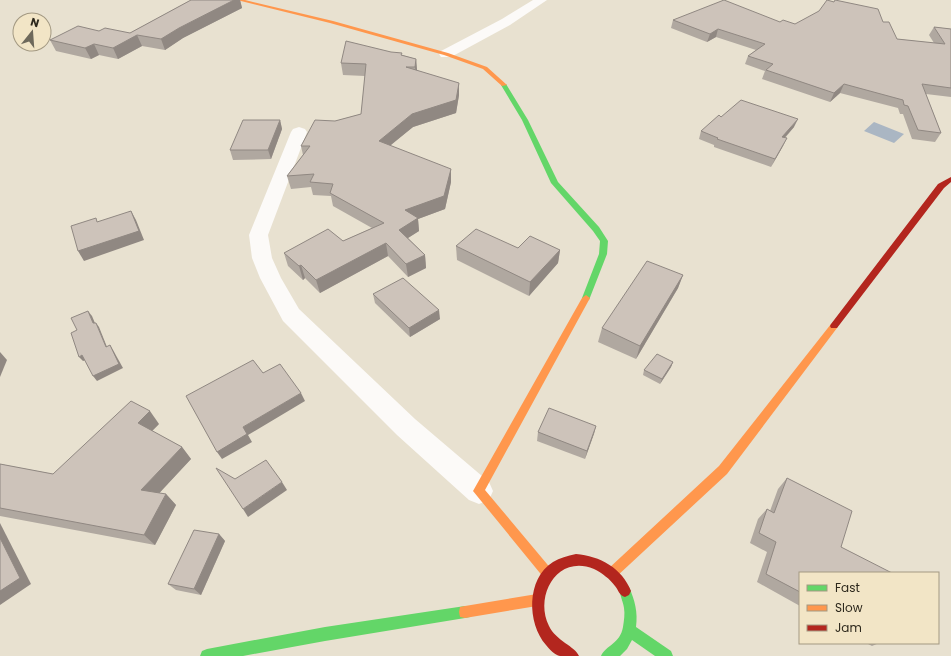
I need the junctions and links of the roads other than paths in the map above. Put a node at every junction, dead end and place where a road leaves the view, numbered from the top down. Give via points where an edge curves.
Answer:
1 (239, 0) edge
2 (534, 1) edge
3 (446, 54) junction
4 (299, 132) dead end
5 (951, 179) edge
6 (479, 491) junction
7 (548, 574) junction
8 (612, 574) junction
9 (537, 600) junction
10 (630, 631) junction
11 (207, 656) edge
12 (572, 656) edge
13 (608, 656) edge
14 (666, 656) edge

1 - 3 street
2 - 3 street via 506,22
3 - 6 street via 485,68 503,83 525,120 555,183 604,241 603,254 588,294
4 - 6 street via 258,238 261,255 278,295 296,320 406,427
5 - 8 street via 936,192 723,470
6 - 7 street
7 - 8 street via 558,566 571,561 586,561 600,565
7 - 9 street via 540,586
8 - 10 street via 623,586 630,600
9 - 11 street
9 - 12 street via 538,616 544,631 554,645
10 - 13 street via 623,644
10 - 14 street

